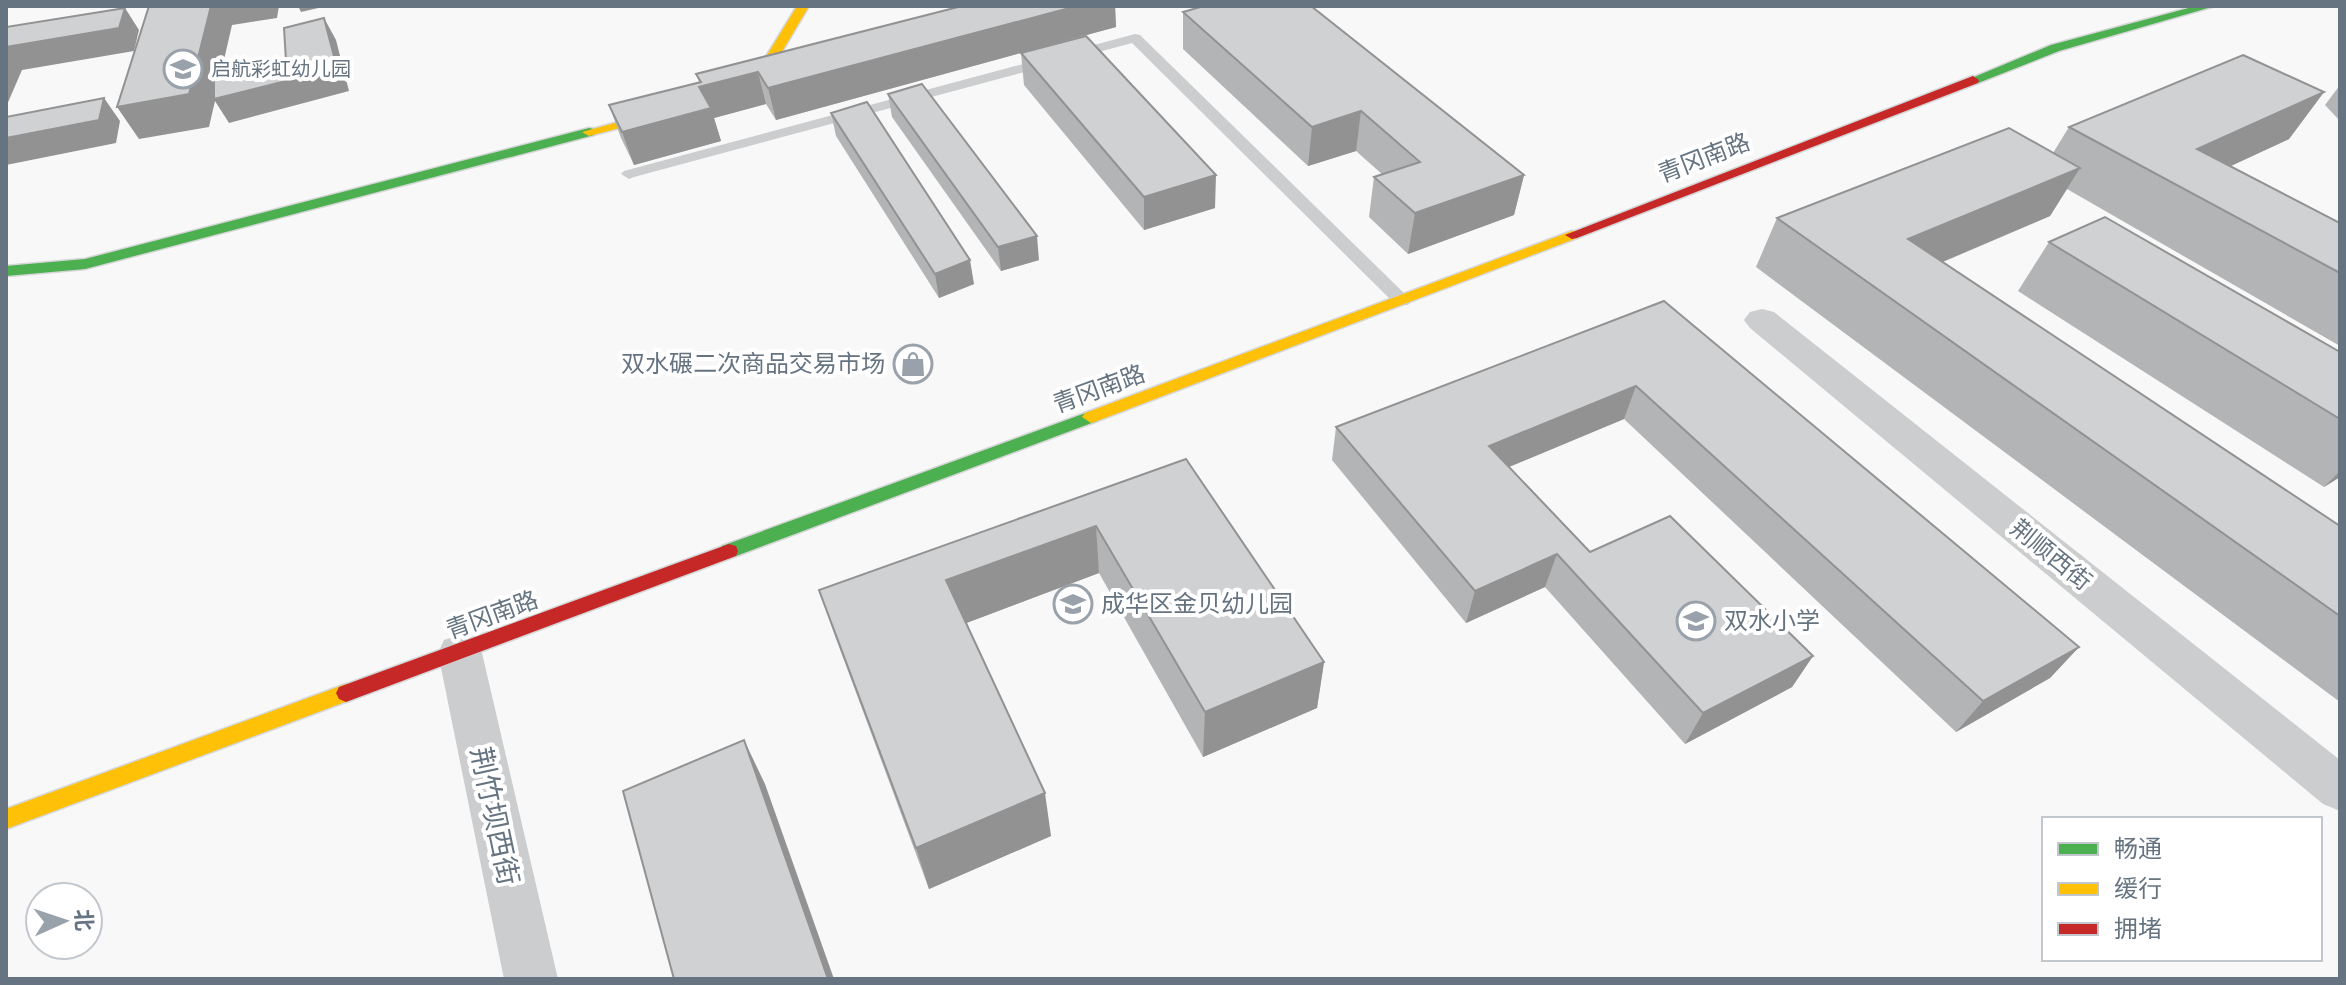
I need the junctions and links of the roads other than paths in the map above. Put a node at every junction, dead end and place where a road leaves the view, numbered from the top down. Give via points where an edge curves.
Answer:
1 (803, 6) edge
2 (2209, 6) edge
3 (629, 174) dead end
4 (6, 271) edge
5 (1402, 301) junction
6 (1762, 320) dead end
7 (460, 653) junction
8 (2340, 789) edge
9 (6, 819) edge
10 (531, 979) edge

1 - 4 street via 753,89 85,264
2 - 5 street, 青冈南路 via 2055,48
3 - 5 lane via 1135,38
5 - 7 street, 青冈南路
6 - 8 street, 荆顺西街
7 - 9 street, 青冈南路
7 - 10 street, 荆竹坝西街

